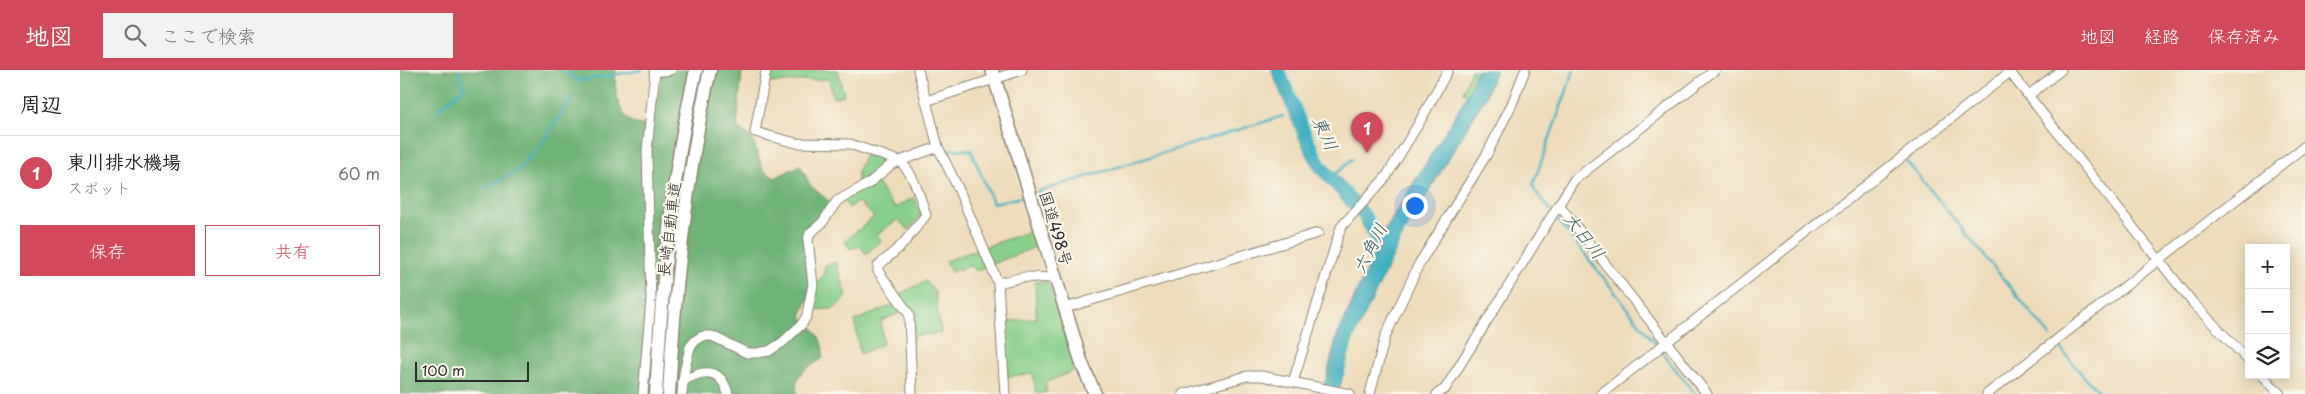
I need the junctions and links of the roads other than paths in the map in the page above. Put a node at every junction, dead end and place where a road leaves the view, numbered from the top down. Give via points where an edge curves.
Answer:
1 (670, 70) edge
2 (696, 70) edge
3 (710, 70) edge
4 (766, 70) edge
5 (918, 70) edge
6 (1022, 70) edge
7 (1448, 70) edge
8 (1525, 70) edge
9 (1715, 70) edge
10 (2061, 70) edge
11 (655, 71) edge
12 (2009, 71) edge
13 (993, 74) edge
14 (2029, 95) junction
15 (926, 101) junction
16 (2305, 146) edge
17 (938, 147) junction
18 (899, 161) junction
19 (1560, 206) junction
20 (1318, 233) dead end
21 (2158, 260) junction
22 (1056, 278) junction
23 (998, 283) junction
24 (1065, 308) junction
25 (1666, 343) junction
26 (2245, 357) edge
27 (2266, 379) edge
28 (682, 382) junction
29 (1296, 382) junction
30 (643, 394) edge
31 (656, 394) edge
32 (669, 394) edge
33 (682, 394) edge
34 (728, 394) edge
35 (912, 394) edge
36 (1004, 394) edge
37 (1095, 394) edge
38 (1183, 394) edge
39 (1350, 394) edge
40 (1370, 394) edge
41 (1438, 394) edge
42 (1601, 394) edge
43 (1707, 394) edge
44 (1987, 394) edge
45 (2280, 394) edge

1 - 11 street
2 - 31 highway, 長崎自動車道 via 679,163 668,251
3 - 32 highway, 長崎自動車道 via 692,166 681,251
4 - 18 street via 755,132 796,142 850,144
5 - 15 street
6 - 13 street
7 - 29 street via 1386,177 1341,227
8 - 40 street via 1492,146 1419,264 1385,337
9 - 19 street via 1574,180
10 - 14 street
11 - 30 street via 647,151 651,299
12 - 14 street
12 - 25 street
13 - 15 street
13 - 22 highway, 国道498号
14 - 21 street
15 - 17 street
16 - 21 street
17 - 18 street
17 - 23 street
18 - 28 street via 868,184 837,201 822,223 810,233 813,286 802,324 783,342 758,353 747,352 712,336 703,336 690,347
18 - 35 street via 905,165 926,215 902,245 878,266 878,270 908,314
19 - 25 street
19 - 41 street via 1445,389
20 - 24 street
21 - 26 street via 2193,304
21 - 44 street
22 - 23 street via 1024,277
22 - 24 highway, 国道498号
23 - 36 street
24 - 37 highway, 国道498号
25 - 42 street
25 - 43 street
27 - 45 street
28 - 33 street
28 - 34 street via 700,372 708,372 723,380
29 - 38 street via 1247,376
29 - 39 street

